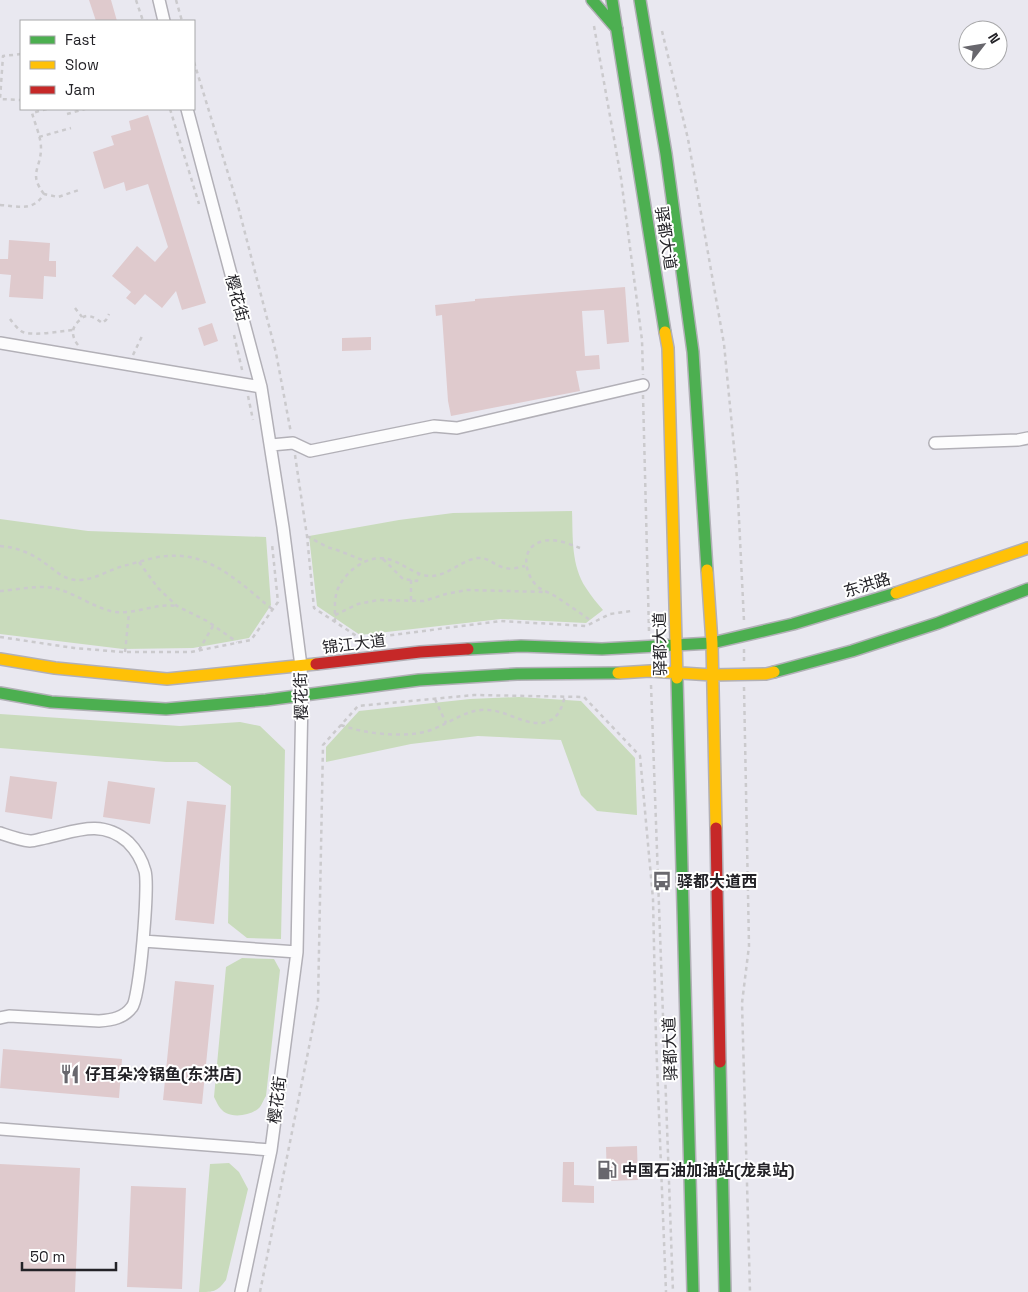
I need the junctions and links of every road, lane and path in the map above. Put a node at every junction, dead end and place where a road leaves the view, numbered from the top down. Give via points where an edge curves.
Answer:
1 (136, 0) edge
2 (158, 0) edge
3 (176, 0) edge
4 (592, 0) edge
5 (612, 0) edge
6 (640, 0) edge
7 (653, 0) edge
8 (143, 20) edge
9 (164, 20) edge
10 (182, 20) edge
11 (644, 21) junction
12 (617, 29) junction
13 (20, 54) edge
14 (1, 55) edge
15 (20, 100) edge
16 (81, 110) edge
17 (170, 110) edge
18 (187, 110) edge
19 (32, 111) edge
20 (67, 114) dead end
21 (71, 128) dead end
22 (39, 137) junction
23 (79, 190) dead end
24 (44, 194) junction
25 (0, 204) edge
26 (200, 210) dead end
27 (75, 308) dead end
28 (109, 314) dead end
29 (82, 317) junction
30 (10, 319) dead end
31 (232, 328) dead end
32 (72, 330) junction
33 (143, 334) dead end
34 (0, 343) edge
35 (81, 349) dead end
36 (130, 357) dead end
37 (246, 384) junction
38 (643, 385) dead end
39 (261, 387) junction
40 (254, 428) dead end
41 (1028, 438) edge
42 (935, 443) dead end
43 (271, 445) junction
44 (307, 536) dead end
45 (272, 544) dead end
46 (0, 546) edge
47 (580, 548) dead end
48 (1028, 548) edge
49 (383, 559) junction
50 (139, 562) junction
51 (367, 562) junction
52 (525, 566) junction
53 (419, 573) junction
54 (411, 580) junction
55 (1028, 589) edge
56 (0, 591) edge
57 (547, 592) junction
58 (411, 602) junction
59 (177, 606) junction
60 (273, 610) junction
61 (129, 613) junction
62 (335, 615) junction
63 (590, 620) dead end
64 (335, 622) dead end
65 (213, 626) junction
66 (0, 637) edge
67 (238, 643) junction
68 (712, 643) junction
69 (674, 646) junction
70 (199, 650) junction
71 (125, 652) junction
72 (0, 659) edge
73 (301, 666) junction
74 (677, 672) junction
75 (712, 675) junction
76 (0, 693) edge
77 (302, 696) junction
78 (565, 696) junction
79 (435, 699) junction
80 (446, 723) junction
81 (341, 725) junction
82 (0, 833) edge
83 (143, 940) junction
84 (297, 952) junction
85 (0, 1018) edge
86 (0, 1129) edge
87 (271, 1150) junction
88 (241, 1292) edge
89 (260, 1292) edge
90 (666, 1292) edge
91 (693, 1292) edge
92 (725, 1292) edge

1 - 8 path
2 - 9 street
3 - 10 path
4 - 12 main road
5 - 12 main road, 驿都大道
6 - 11 main road, 驿都大道
7 - 11 main road
11 - 68 main road, 驿都大道 via 666,154 692,352
12 - 69 main road, 驿都大道 via 668,348
13 - 14 path
14 - 15 path via 0,99
16 - 20 path
17 - 26 path
18 - 39 street, 樱花街
19 - 22 path
21 - 22 path
22 - 24 path via 42,146 36,179
23 - 24 path via 58,198
24 - 25 path via 40,201 29,206
27 - 29 path
28 - 29 path via 102,323
29 - 32 path
30 - 32 path via 24,333 40,335
31 - 37 path
32 - 35 path
33 - 36 path via 135,354
34 - 37 street
37 - 39 street
37 - 40 path
38 - 43 street via 457,428 434,426 310,451 293,443
39 - 43 street, 樱花街
41 - 42 street
43 - 73 street, 樱花街
44 - 51 path
45 - 60 path via 278,602
46 - 50 path via 28,553 57,573 78,580
47 - 52 path via 559,541 543,541 527,554
48 - 68 main road, 东洪路 via 794,624
49 - 51 path
49 - 53 path
49 - 54 path via 402,579
50 - 59 path via 158,588
50 - 60 path via 167,556 190,556 206,561 223,570
51 - 62 path via 360,564 342,581 336,593
52 - 53 path via 505,568 478,558 444,574 431,576
52 - 57 path via 539,587
53 - 54 path via 417,581
54 - 58 path
55 - 75 main road via 852,651 766,674
56 - 61 path via 57,588 112,612
57 - 58 path via 467,590 424,602
57 - 63 path
58 - 62 path via 378,600 358,604
59 - 61 path via 164,604
59 - 65 path
60 - 67 path via 251,640
61 - 71 path
62 - 64 path
65 - 67 path
65 - 70 path
66 - 71 path
67 - 70 path
68 - 69 main road, 锦江大道
68 - 75 main road, 驿都大道
69 - 73 main road, 锦江大道 via 602,649 521,646 420,652
69 - 74 main road, 驿都大道
70 - 71 path
72 - 73 main road, 锦江大道 via 167,679
73 - 77 street, 樱花街
74 - 75 main road
74 - 77 main road via 517,674 419,680
74 - 91 main road, 驿都大道
75 - 92 main road, 驿都大道
76 - 77 main road via 51,702 166,709
77 - 84 street, 樱花街
78 - 79 path via 474,695
78 - 80 path via 558,714 549,721 538,723 490,710 469,711
78 - 90 path via 584,697 640,756 653,899
79 - 80 path
79 - 81 path via 358,706
80 - 81 path via 428,731 404,734 357,731
81 - 89 path via 323,745 318,1002
82 - 83 street via 30,841 95,828 112,832 128,842 139,856 145,873
83 - 84 street
83 - 85 street via 134,1006 124,1015 99,1021
84 - 87 street, 樱花街
86 - 87 street
87 - 88 street, 樱花街

